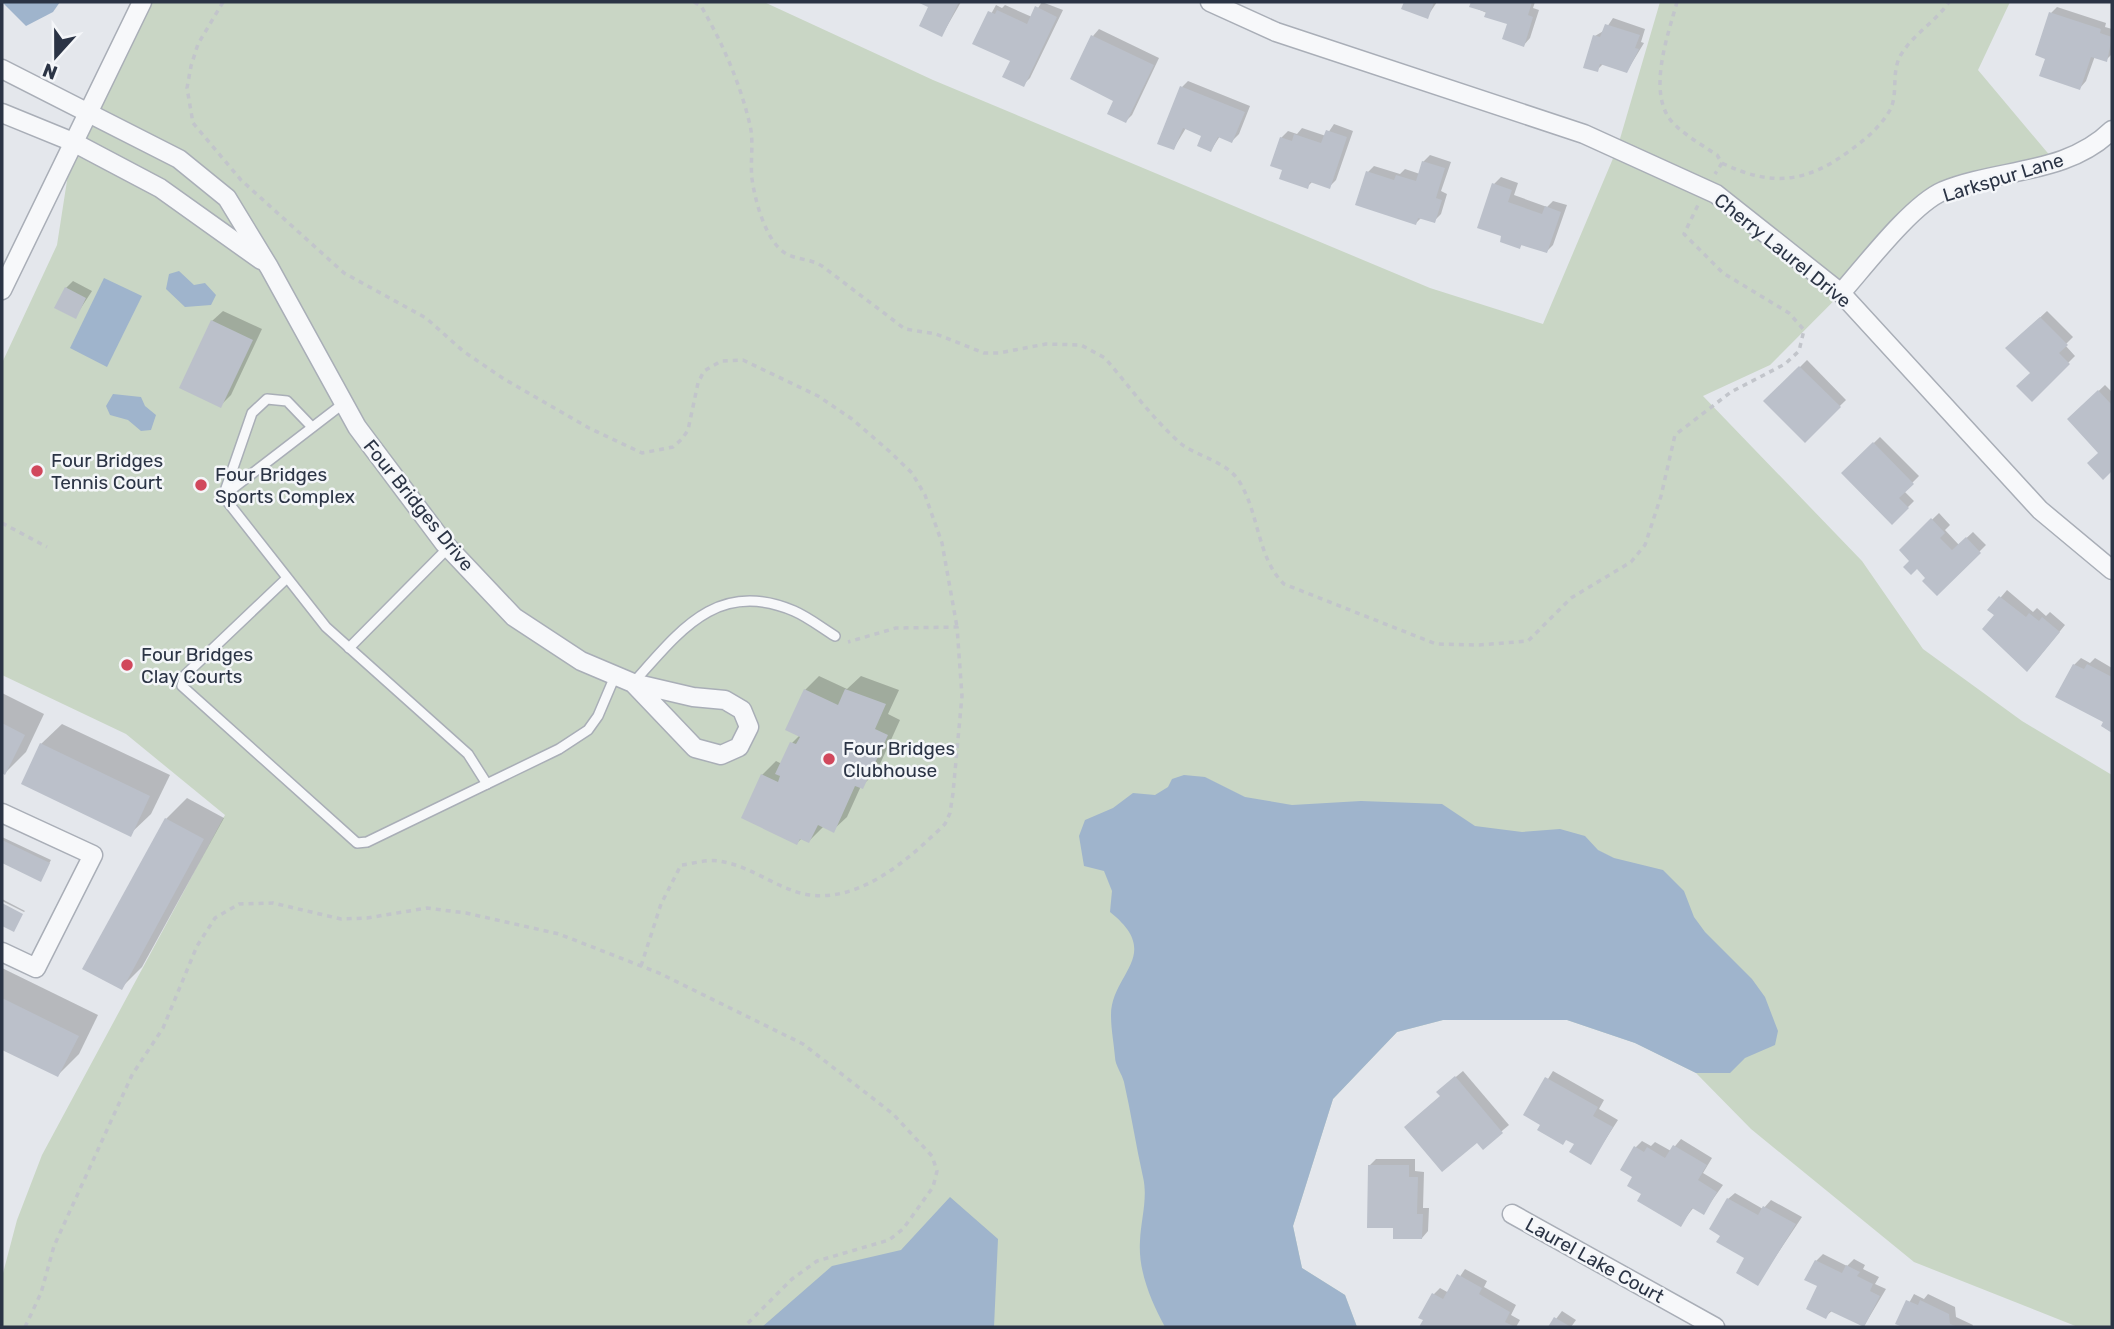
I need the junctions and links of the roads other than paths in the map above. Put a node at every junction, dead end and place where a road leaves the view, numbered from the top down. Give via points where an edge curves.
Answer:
1 (142, 2) edge
2 (1210, 2) edge
3 (2, 69) edge
4 (88, 112) junction
5 (2, 113) edge
6 (2112, 130) edge
7 (73, 142) junction
8 (269, 267) junction
9 (2, 290) edge
10 (1841, 293) junction
11 (344, 403) junction
12 (312, 428) junction
13 (223, 496) junction
14 (449, 548) junction
15 (2112, 570) edge
16 (286, 579) junction
17 (835, 636) road end
18 (349, 648) junction
19 (615, 676) junction
20 (633, 683) junction
21 (486, 784) junction
22 (2, 813) edge
23 (2, 951) edge
24 (1512, 1214) dead end
25 (1715, 1327) edge

1 - 4 street
2 - 10 street, Cherry Laurel Drive via 1276,33 1584,134 1706,190
3 - 4 street, Four Bridges Drive
4 - 7 street
4 - 8 street, Four Bridges Drive via 179,159 227,198
5 - 7 street, Four Bridges Drive
6 - 10 street, Larkspur Lane via 2095,146 2057,164 1942,192 1907,220
7 - 8 street, Four Bridges Drive via 160,188
7 - 9 street
8 - 11 street, Four Bridges Drive
10 - 15 street, Cherry Laurel Drive via 2040,510
11 - 12 lane
11 - 14 street, Four Bridges Drive via 357,427
12 - 13 lane
12 - 13 lane via 288,401 267,399 252,413
13 - 16 lane
14 - 18 lane
14 - 19 street, Four Bridges Drive via 514,617 581,661
16 - 18 lane
16 - 21 lane via 185,675 183,686 357,843
17 - 20 lane via 795,611 766,602 728,603 695,617
18 - 21 lane via 468,754
19 - 20 street, Four Bridges Drive
19 - 21 lane via 588,730
20 - 20 street, Four Bridges Drive via 725,700 742,710 749,727 739,747 721,755 695,748
22 - 23 street via 93,855 36,968
24 - 25 street, Laurel Lake Court

